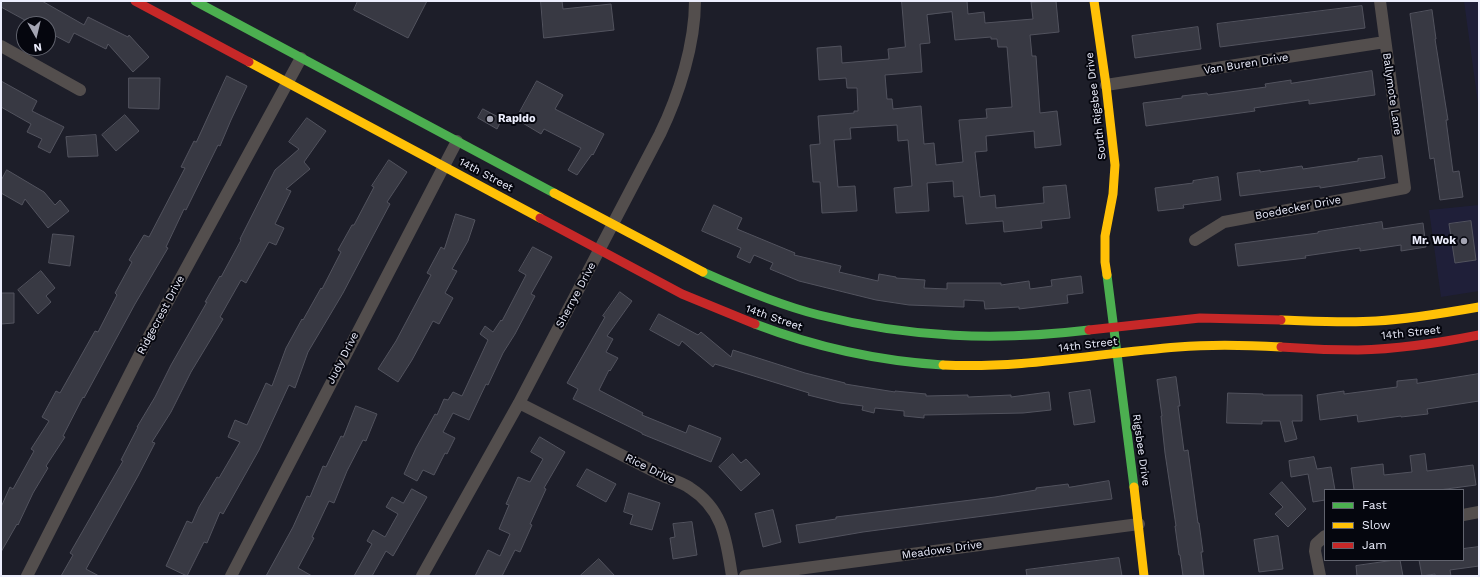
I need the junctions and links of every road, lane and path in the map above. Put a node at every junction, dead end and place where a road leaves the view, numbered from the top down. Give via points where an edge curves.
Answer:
1 (135, 1) edge
2 (195, 1) edge
3 (695, 1) edge
4 (1094, 1) edge
5 (1380, 1) edge
6 (1385, 42) junction
7 (1, 46) edge
8 (301, 58) junction
9 (288, 83) junction
10 (1106, 85) junction
11 (80, 90) dead end
12 (457, 141) junction
13 (443, 166) junction
14 (1405, 188) joint
15 (612, 225) junction
16 (1195, 240) dead end
17 (600, 250) junction
18 (1479, 307) edge
19 (1113, 327) junction
20 (1479, 335) edge
21 (1116, 354) junction
22 (519, 403) junction
23 (1479, 512) edge
24 (1464, 515) edge
25 (1139, 524) junction
26 (1324, 537) edge
27 (27, 576) edge
28 (231, 576) edge
29 (422, 576) edge
30 (732, 576) edge
31 (746, 576) edge
32 (1144, 576) edge
33 (1320, 576) edge

1 - 9 main road, 14th Street
2 - 8 main road, 14th Street
3 - 15 street, Sherrye Drive via 692,36 671,110
4 - 10 main road, South Rigsbee Drive
5 - 6 street, Ballymote Lane
6 - 10 street, Van Buren Drive
6 - 14 street, Ballymote Lane
7 - 11 street
8 - 9 street, Ridgecrest Drive
8 - 12 main road, 14th Street
9 - 13 main road, 14th Street
9 - 27 street, Ridgecrest Drive via 148,338
10 - 19 main road, South Rigsbee Drive via 1115,165 1104,249
12 - 13 street, Judy Drive
12 - 15 main road, 14th Street
13 - 17 main road, 14th Street
13 - 28 street, Judy Drive
14 - 16 street, Boedecker Drive via 1224,222
15 - 17 street, Sherrye Drive
15 - 19 main road, 14th Street via 736,287 811,313 857,325 905,333 974,337 1035,335
17 - 21 main road, 14th Street via 682,294 746,322 855,353 967,366 1013,365
17 - 22 street, Sherrye Drive
18 - 19 main road, 14th Street via 1361,325 1217,318 1169,320
19 - 21 main road, Rigsbee Drive
20 - 21 main road, 14th Street via 1415,346 1323,349 1220,345
21 - 25 main road, Rigsbee Drive
22 - 29 street, Sherrye Drive
22 - 30 street, Rice Drive via 699,494 717,515 726,536
23 - 24 street
25 - 31 street, Meadows Drive
25 - 32 main road, Rigsbee Drive
26 - 33 street via 1316,544 1315,551

